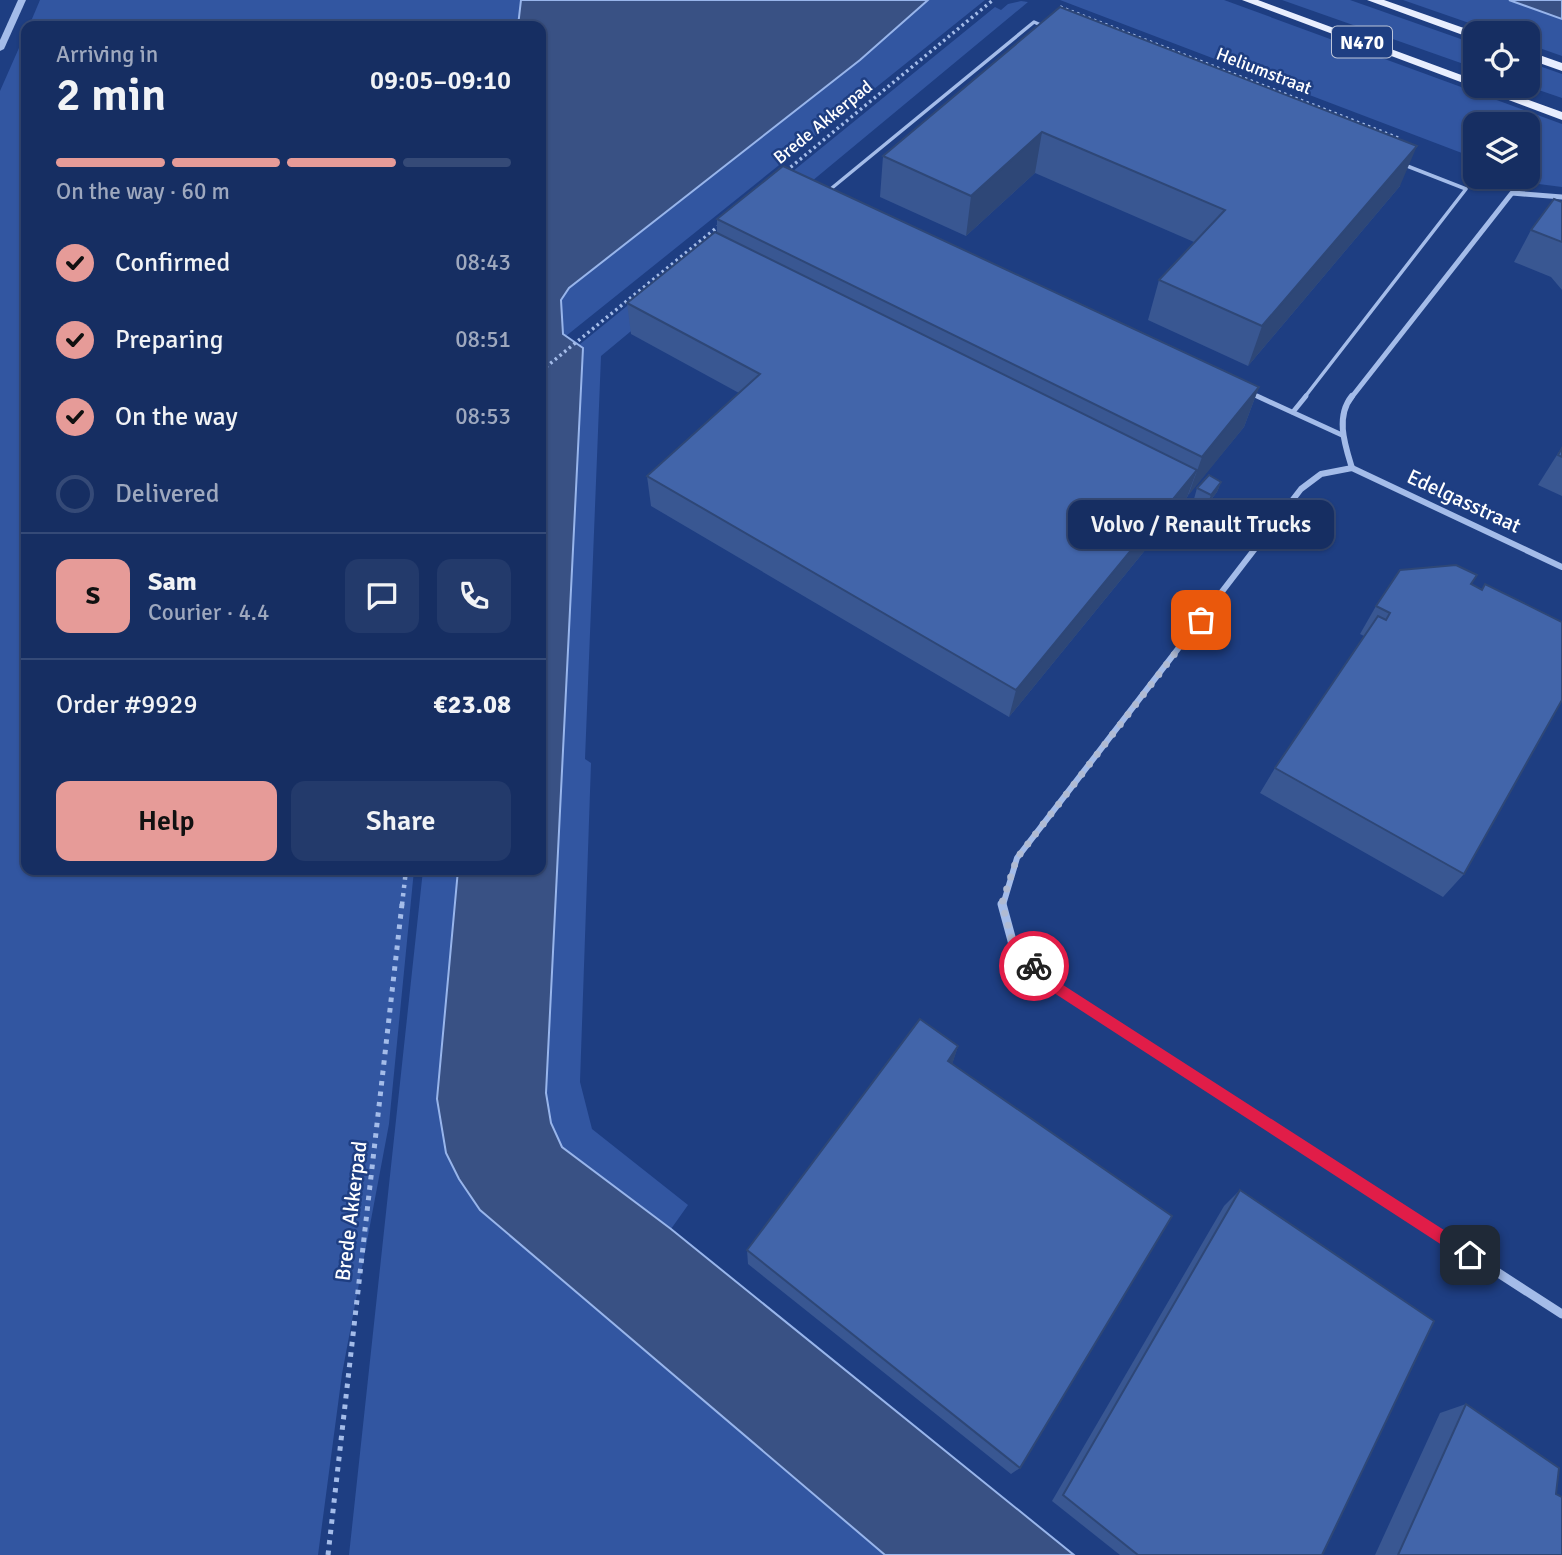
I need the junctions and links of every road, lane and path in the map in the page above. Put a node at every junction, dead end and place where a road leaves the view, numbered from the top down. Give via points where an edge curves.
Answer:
1 (22, 0) edge
2 (993, 0) edge
3 (1248, 0) edge
4 (1373, 0) edge
5 (1056, 5) dead end
6 (1047, 27) edge
7 (1463, 32) edge
8 (0, 49) edge
9 (1540, 59) edge
10 (1562, 67) edge
11 (1463, 80) edge
12 (1513, 98) edge
13 (1562, 116) edge
14 (1399, 138) edge
15 (1390, 160) edge
16 (780, 176) edge
17 (1562, 197) edge
18 (837, 200) edge
19 (726, 220) edge
20 (546, 367) edge
21 (1242, 389) edge
22 (1293, 412) junction
23 (1342, 435) junction
24 (1352, 468) junction
25 (1562, 566) edge
26 (405, 875) edge
27 (1562, 1314) edge
28 (328, 1555) edge

1 - 8 street
2 - 16 path, Brede Akkerpad
3 - 11 main road, N470
4 - 7 main road, N470
5 - 14 path, Heliumstraat
6 - 18 lane via 1034,22 825,194
9 - 10 main road
12 - 13 main road, N470
15 - 22 lane via 1466,189
17 - 23 street via 1512,193 1347,402
19 - 20 path
21 - 22 lane
22 - 23 lane
23 - 24 street
24 - 25 street, Edelgasstraat
24 - 27 street via 1321,474 1301,489 1017,858 1002,903 1014,948 1055,987
26 - 28 path, Brede Akkerpad

